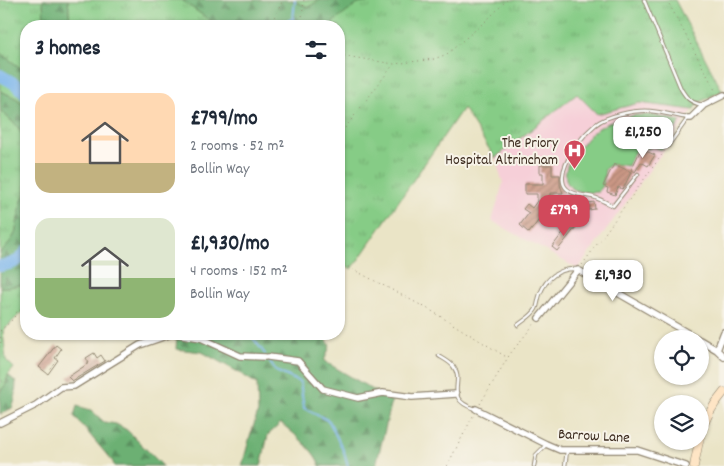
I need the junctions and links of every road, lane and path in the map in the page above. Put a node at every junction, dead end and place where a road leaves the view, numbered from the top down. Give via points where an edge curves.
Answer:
1 (283, 0) edge
2 (304, 0) edge
3 (507, 0) edge
4 (644, 0) edge
5 (667, 0) edge
6 (273, 20) edge
7 (302, 20) edge
8 (345, 56) edge
9 (394, 64) junction
10 (722, 96) edge
11 (704, 105) junction
12 (688, 118) junction
13 (345, 128) dead end
14 (668, 146) joint
15 (638, 174) dead end
16 (345, 265) edge
17 (578, 270) junction
18 (20, 309) edge
19 (539, 318) joint
20 (518, 325) dead end
21 (683, 330) edge
22 (0, 331) edge
23 (724, 332) edge
24 (0, 338) edge
25 (155, 340) edge
26 (205, 340) edge
27 (709, 345) edge
28 (0, 347) edge
29 (717, 350) junction
30 (440, 356) dead end
31 (724, 357) edge
32 (508, 358) junction
33 (724, 392) edge
34 (456, 394) junction
35 (476, 409) junction
36 (709, 411) edge
37 (0, 422) edge
38 (546, 444) junction
39 (567, 450) junction
40 (697, 450) edge
41 (447, 466) edge
42 (534, 466) edge
43 (565, 466) edge
44 (686, 466) edge
45 (694, 466) edge

1 - 6 path
2 - 7 path
3 - 9 path via 442,57
4 - 11 lane via 680,90 692,102
5 - 10 path
8 - 9 path
9 - 13 path
10 - 11 street
11 - 12 street
12 - 14 lane
12 - 15 lane via 649,111 604,119 572,152 562,181 568,191 597,198 613,206
14 - 17 path
16 - 32 path via 430,310
17 - 19 street
17 - 20 lane via 565,270 550,277 542,289 536,309
17 - 21 street
18 - 22 path
19 - 32 path
23 - 29 street
24 - 28 path
25 - 37 street via 140,345 74,386 61,387 36,405
26 - 34 street via 240,356 298,361 323,389 358,398 383,393 412,397
27 - 29 street
29 - 31 street
30 - 34 lane via 456,372
32 - 35 path
33 - 36 street
34 - 35 lane via 462,402
35 - 38 street, Barrow Lane
35 - 41 path
38 - 39 street, Barrow Lane
38 - 42 lane via 536,455
39 - 43 lane
39 - 44 street, Barrow Lane via 637,450
40 - 45 street

